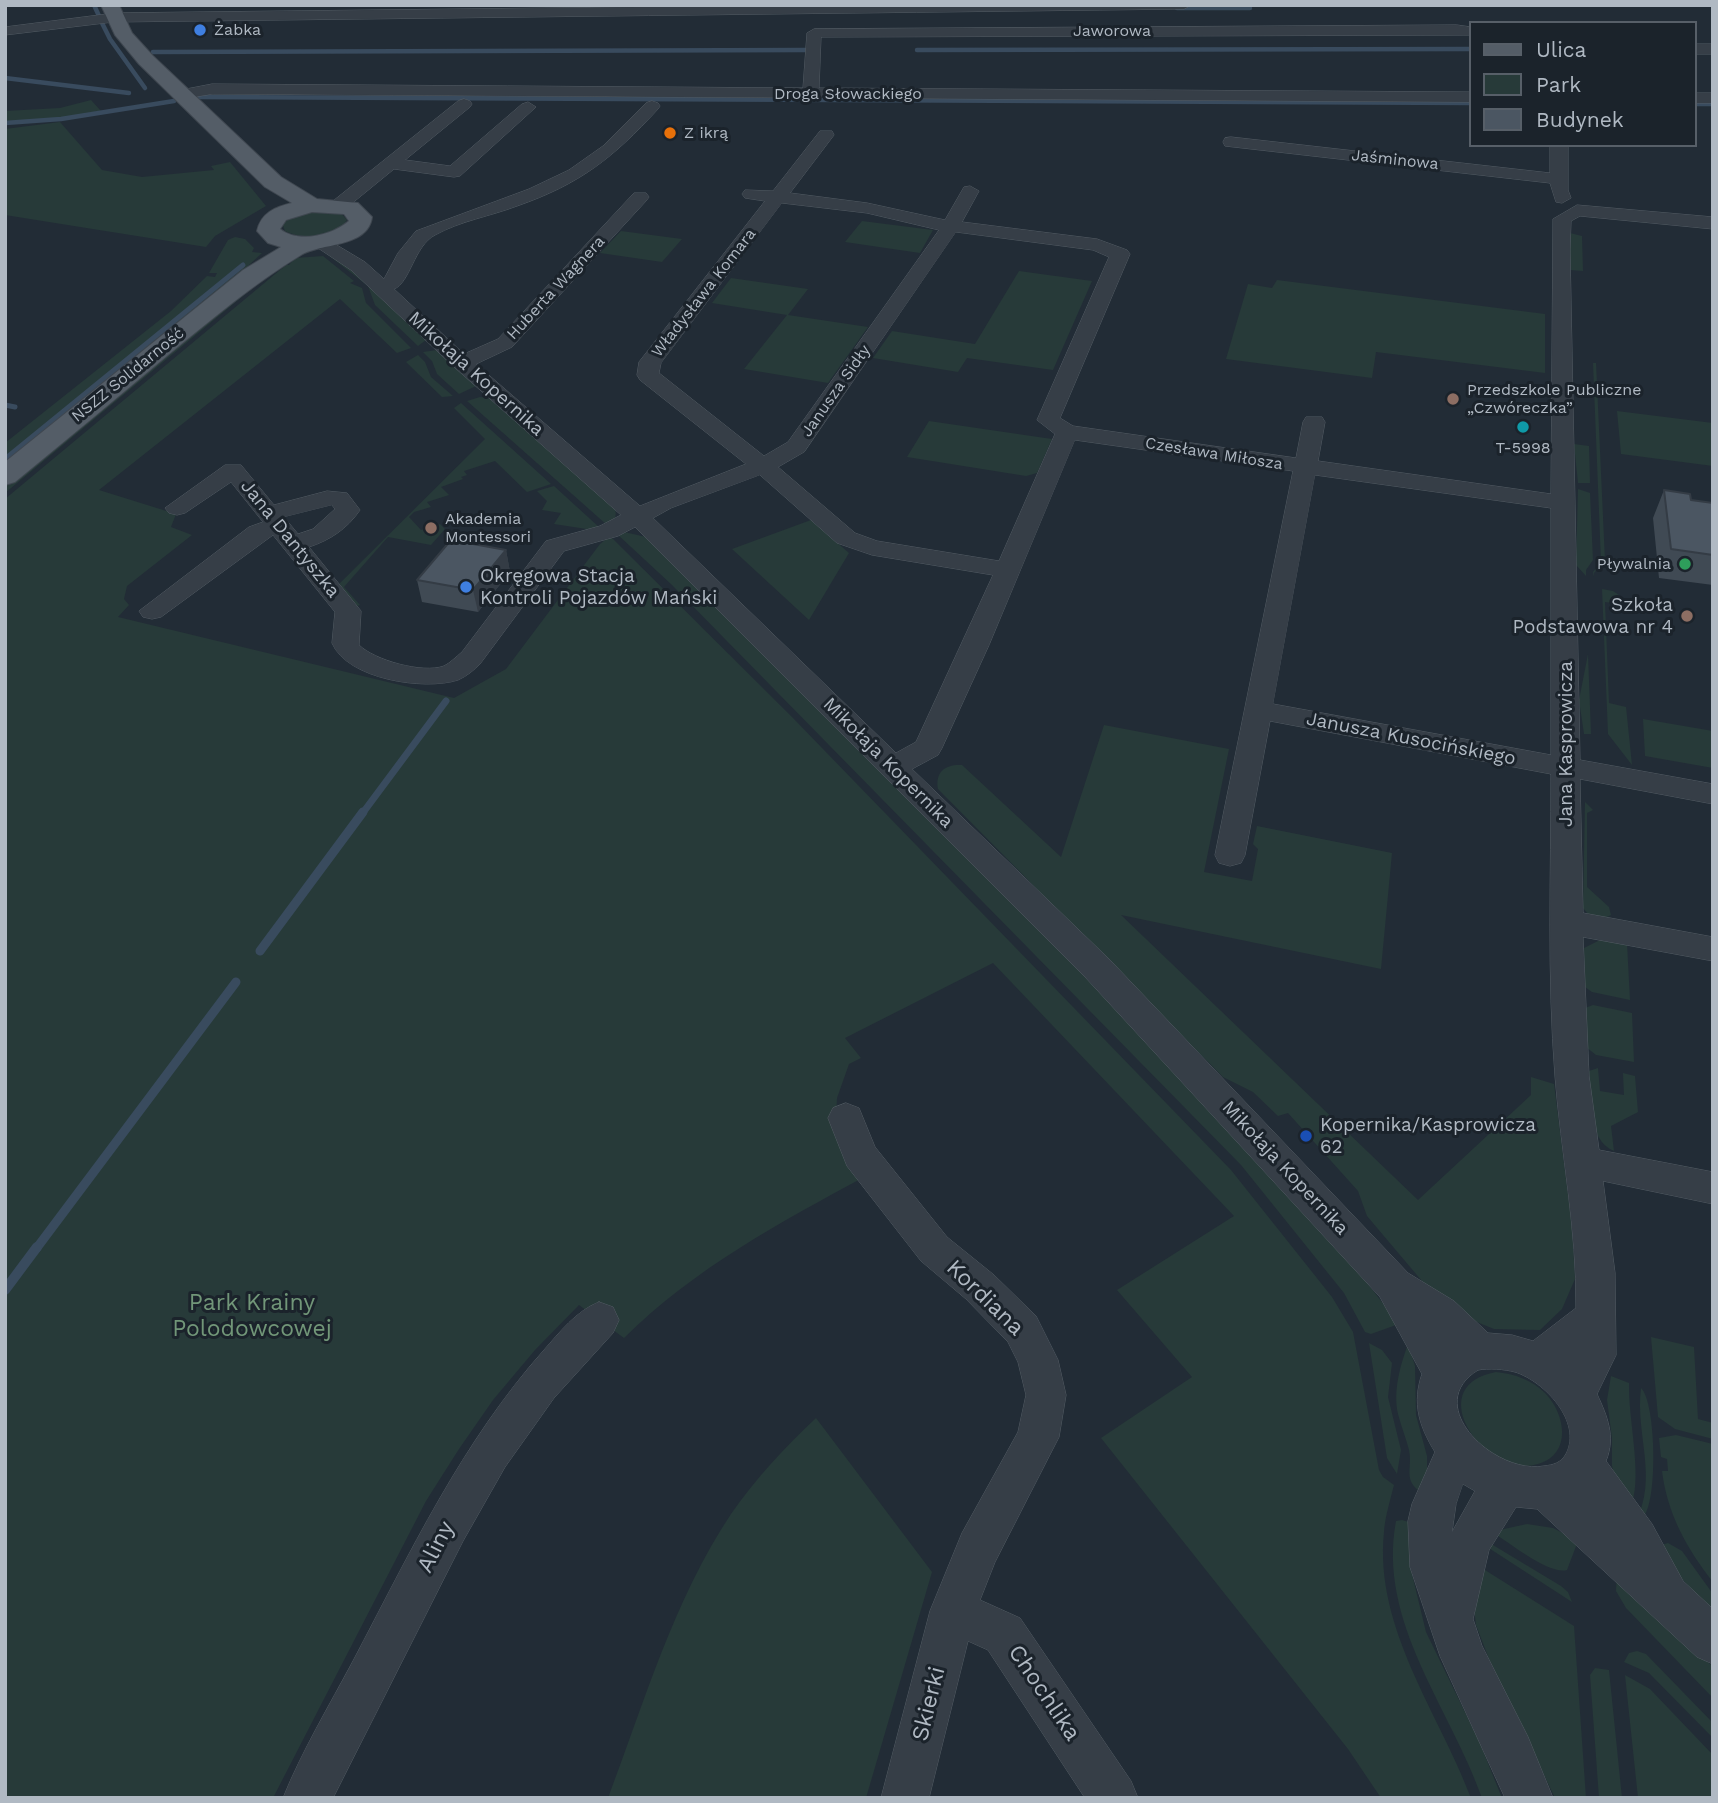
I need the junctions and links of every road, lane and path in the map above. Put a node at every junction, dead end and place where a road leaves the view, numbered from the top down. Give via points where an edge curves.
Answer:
1 (1184, 5) edge
2 (114, 13) edge
3 (5, 31) edge
4 (1470, 32) edge
5 (182, 94) junction
6 (811, 94) junction
7 (1470, 97) edge
8 (464, 104) dead end
9 (652, 106) dead end
10 (528, 107) dead end
11 (1396, 109) dead end
12 (1470, 110) edge
13 (826, 135) dead end
14 (1231, 142) dead end
15 (1559, 147) edge
16 (390, 163) junction
17 (1559, 178) junction
18 (273, 181) junction
19 (970, 191) dead end
20 (751, 194) dead end
21 (640, 197) dead end
22 (780, 197) junction
23 (312, 205) junction
24 (339, 205) junction
25 (1577, 210) junction
26 (286, 211) junction
27 (1713, 223) edge
28 (951, 226) junction
29 (346, 235) junction
30 (277, 238) junction
31 (311, 242) junction
32 (358, 265) junction
33 (251, 275) junction
34 (381, 286) junction
35 (460, 362) junction
36 (1314, 422) dead end
37 (1067, 432) junction
38 (763, 466) junction
39 (1306, 468) junction
40 (5, 476) edge
41 (1563, 503) junction
42 (177, 508) dead end
43 (637, 516) junction
44 (281, 528) junction
45 (1006, 570) junction
46 (152, 611) dead end
47 (1258, 710) junction
48 (893, 767) junction
49 (1565, 768) junction
50 (1713, 794) edge
51 (1230, 855) dead end
52 (1567, 922) junction
53 (1713, 949) edge
54 (846, 1118) dead end
55 (1583, 1162) junction
56 (1713, 1188) edge
57 (1394, 1285) junction
58 (1595, 1316) junction
59 (599, 1320) dead end
60 (1480, 1352) junction
61 (1537, 1362) junction
62 (1444, 1374) junction
63 (1575, 1395) junction
64 (1456, 1451) junction
65 (1584, 1465) junction
66 (1527, 1488) junction
67 (1668, 1595) junction
68 (954, 1611) junction
69 (1450, 1618) junction
70 (1713, 1641) edge
71 (307, 1798) edge
72 (905, 1798) edge
73 (1114, 1798) edge
74 (1529, 1798) edge

1 - 2 street
2 - 3 street
2 - 5 main road via 129,41
4 - 6 street, Jaworowa via 814,33
5 - 6 street, Droga Słowackiego via 226,90
5 - 18 main road
6 - 7 street, Droga Słowackiego
8 - 16 street via 414,138
9 - 34 street via 580,171 420,236 392,282
10 - 16 street via 454,172
11 - 12 street
13 - 22 street, Władysława Komara
14 - 17 street, Jaśminowa
15 - 17 street
16 - 24 street
17 - 25 street via 1560,196
18 - 23 main road
18 - 26 main road
19 - 28 street, Janusza Sidły
20 - 22 street
21 - 35 street, Huberta Wagnera via 505,342
22 - 28 street via 867,208
22 - 38 street, Władysława Komara via 648,367 653,380
23 - 24 main road
23 - 26 main road
24 - 29 main road via 361,217
25 - 27 street
25 - 41 street, Jana Kasprowicza via 1562,219 1561,229
26 - 30 main road via 268,226
28 - 37 street via 1097,246 1120,254 1048,420
28 - 38 street, Janusza Sidły via 796,447
29 - 31 main road, Mikołaja Kopernika
29 - 32 street, Mikołaja Kopernika
30 - 31 main road, Mikołaja Kopernika
30 - 33 main road, NSZZ Solidarność
31 - 32 street, Mikołaja Kopernika
31 - 33 main road, NSZZ Solidarność
32 - 34 street, Mikołaja Kopernika
33 - 40 main road, NSZZ Solidarność
34 - 35 street, Mikołaja Kopernika
35 - 43 street, Mikołaja Kopernika
36 - 39 street
37 - 39 street, Czesława Miłosza
37 - 45 street
38 - 43 street, Janusza Sidły
38 - 45 street, Władysława Komara via 856,543
39 - 41 street, Czesława Miłosza
39 - 47 street
41 - 49 street, Jana Kasprowicza
42 - 44 street, Jana Dantyszka via 233,470
43 - 44 street, Jana Dantyszka via 609,531 555,546 471,657 460,668 428,676 361,661 353,655 345,643 348,611
43 - 48 street, Mikołaja Kopernika
44 - 46 street via 258,532
45 - 48 street via 928,748
47 - 49 street, Janusza Kusocińskiego
47 - 51 street
48 - 57 street, Mikołaja Kopernika via 1098,969
49 - 50 street, Janusza Kusocińskiego
49 - 52 street, Jana Kasprowicza
52 - 53 street
52 - 55 street, Jana Kasprowicza via 1569,1023
54 - 68 street, Kordiana via 860,1155 934,1249 1022,1329 1038,1360 1046,1395 1038,1437 978,1549
55 - 56 street
55 - 58 street, Jana Kasprowicza
57 - 60 street, Mikołaja Kopernika via 1440,1314
57 - 62 street, Mikołaja Kopernika
58 - 61 street
58 - 63 street, Jana Kasprowicza via 1596,1355
59 - 71 street, Aliny via 545,1374 496,1441 455,1510
60 - 61 street via 1499,1350
60 - 62 street via 1459,1359
61 - 63 street
62 - 64 street via 1437,1391 1437,1411
63 - 65 street via 1588,1419 1591,1443
64 - 66 street via 1479,1472
64 - 69 street via 1430,1521 1432,1567
65 - 66 street via 1570,1481
65 - 67 street via 1637,1539
66 - 67 street
66 - 69 street via 1494,1499 1456,1576
67 - 70 street
68 - 72 street, Skierki
68 - 73 street, Chochlika via 1004,1634
69 - 74 street via 1462,1656

